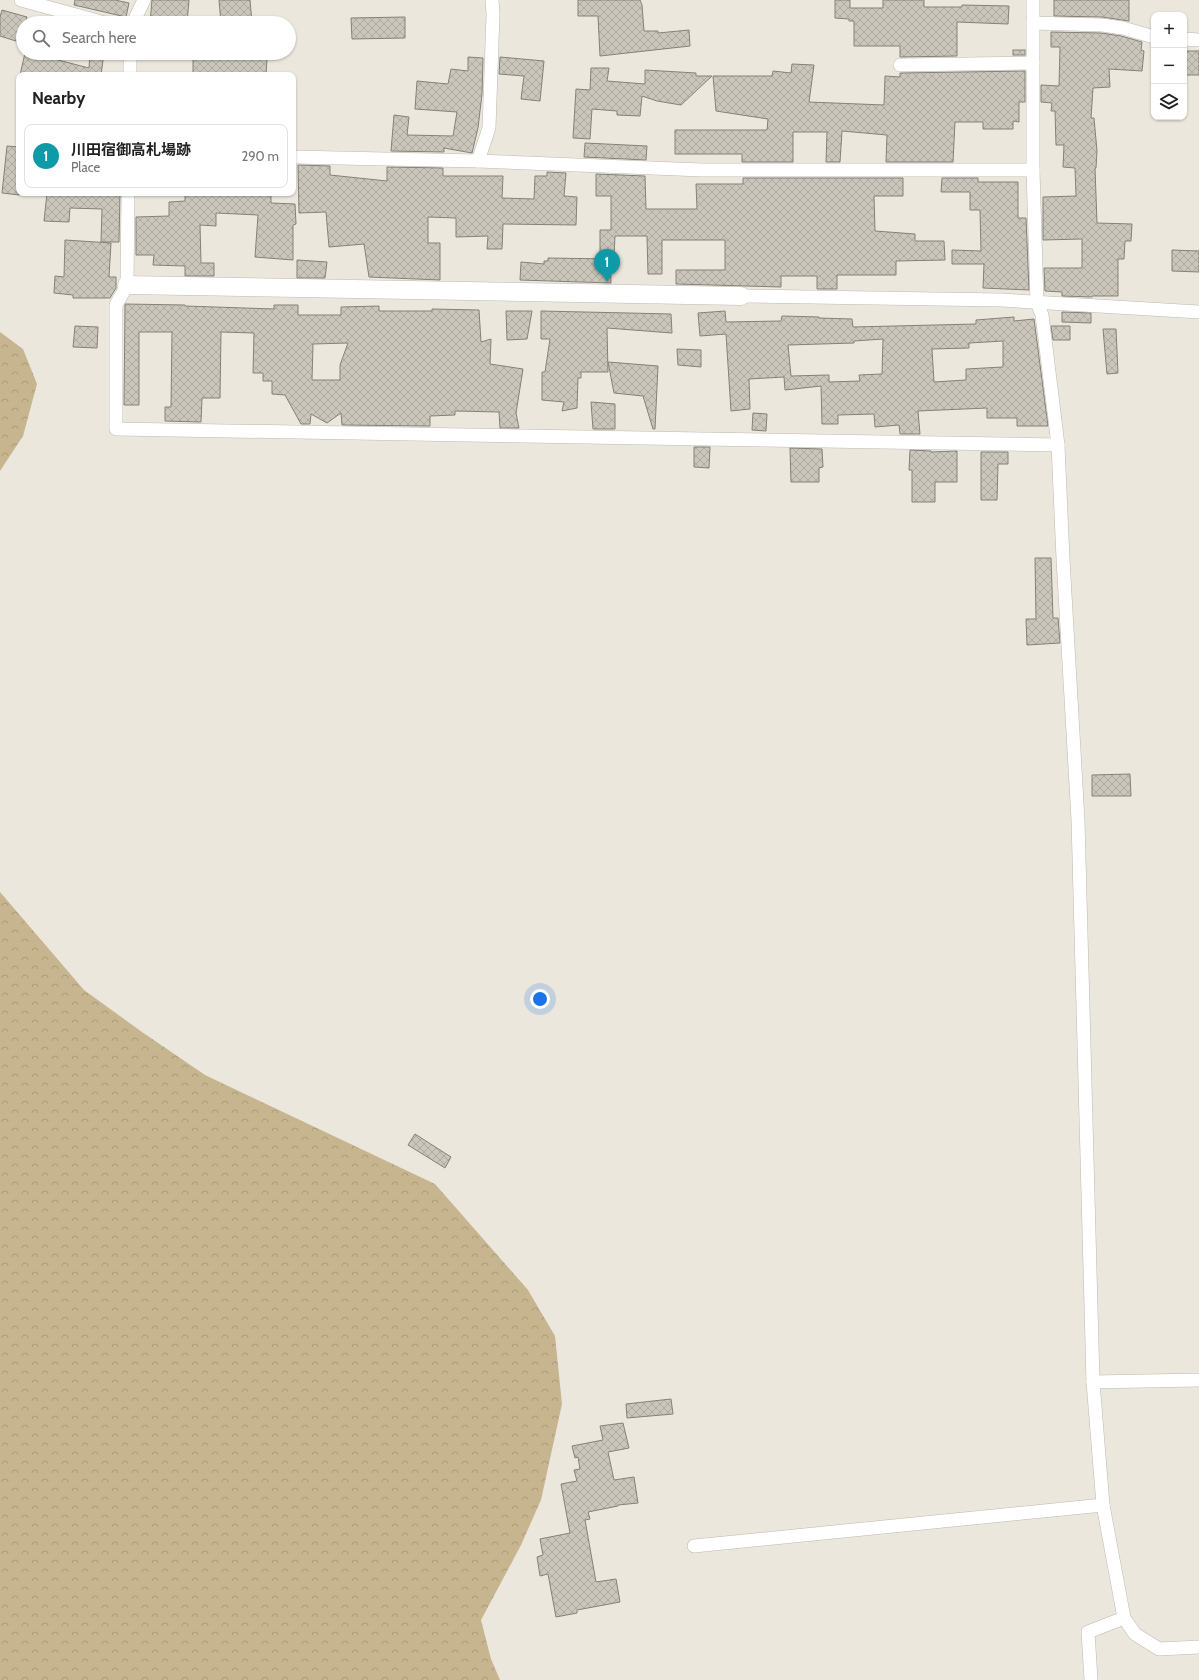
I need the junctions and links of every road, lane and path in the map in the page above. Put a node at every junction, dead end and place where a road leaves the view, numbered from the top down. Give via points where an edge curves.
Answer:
1 (21, 0) edge
2 (144, 0) edge
3 (492, 0) edge
4 (1033, 0) edge
5 (80, 16) edge
6 (137, 16) edge
7 (1033, 23) junction
8 (1151, 36) edge
9 (1187, 39) edge
10 (1199, 40) edge
11 (130, 60) edge
12 (1033, 63) junction
13 (900, 65) dead end
14 (130, 72) edge
15 (296, 157) edge
16 (478, 161) junction
17 (1033, 170) junction
18 (128, 196) edge
19 (126, 285) junction
20 (741, 296) joint
21 (1038, 302) junction
22 (1199, 312) edge
23 (1058, 445) junction
24 (1199, 1380) edge
25 (1092, 1382) junction
26 (1103, 1504) junction
27 (694, 1546) dead end
28 (1124, 1618) junction
29 (1199, 1647) edge
30 (1091, 1680) edge

1 - 5 street
2 - 6 street
3 - 16 street via 494,14 489,128
4 - 7 street
7 - 8 street via 1102,25
7 - 12 street
9 - 10 street
11 - 14 street
12 - 13 street
12 - 17 street
15 - 16 street
16 - 17 street via 702,170
17 - 21 street
18 - 19 street
19 - 20 street
19 - 23 street via 116,305 116,429
20 - 21 street
21 - 22 street
21 - 23 street via 1042,315
23 - 25 street via 1078,820
24 - 25 street
25 - 26 street
26 - 27 street
26 - 28 street
28 - 29 street via 1135,1634 1159,1649
28 - 30 street via 1088,1632

